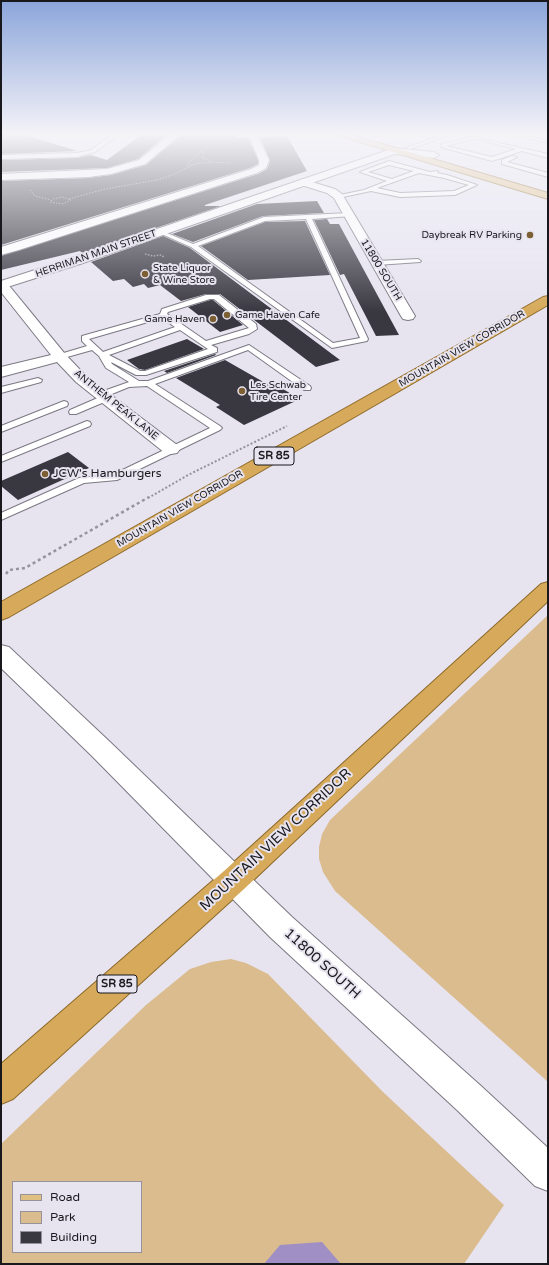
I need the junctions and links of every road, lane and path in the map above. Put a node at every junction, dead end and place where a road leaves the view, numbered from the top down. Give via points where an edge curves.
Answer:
1 (87, 194) edge
2 (180, 194) edge
3 (268, 194) edge
4 (335, 194) edge
5 (358, 194) edge
6 (390, 194) edge
7 (427, 194) edge
8 (338, 196) junction
9 (69, 199) junction
10 (349, 215) junction
11 (308, 217) junction
12 (160, 232) junction
13 (193, 246) junction
14 (1, 251) edge
15 (418, 261) dead end
16 (377, 263) junction
17 (2, 285) edge
18 (548, 300) edge
19 (163, 315) junction
20 (408, 316) dead end
21 (181, 327) junction
22 (205, 344) junction
23 (93, 347) junction
24 (102, 355) junction
25 (60, 357) junction
26 (1, 372) edge
27 (38, 380) dead end
28 (149, 383) junction
29 (137, 384) junction
30 (307, 388) dead end
31 (1, 390) edge
32 (103, 397) junction
33 (64, 404) dead end
34 (73, 412) dead end
35 (87, 424) dead end
36 (1, 429) edge
37 (171, 449) junction
38 (1, 459) edge
39 (1, 517) edge
40 (9, 570) dead end
41 (6, 574) dead end
42 (548, 589) edge
43 (1, 612) edge
44 (1, 652) edge
45 (234, 880) junction
46 (1, 1087) edge
47 (548, 1174) edge

1 - 9 path
2 - 14 street
3 - 12 street, HERRIMAN MAIN STREET
4 - 8 street
5 - 8 lane
6 - 7 lane
8 - 10 street, 11800 SOUTH
9 - 9 path via 59,198 50,201 53,204 63,204 70,202
10 - 11 lane
10 - 16 street, 11800 SOUTH
11 - 13 lane via 264,219
11 - 13 lane via 364,339 332,346
12 - 13 lane
12 - 17 street, HERRIMAN MAIN STREET
15 - 16 lane
16 - 20 street, 11800 SOUTH
17 - 25 street, ANTHEM PEAK LANE
18 - 43 highway, MOUNTAIN VIEW CORRIDOR / SR 85
19 - 21 lane
19 - 22 lane via 165,311 216,297 253,326 253,329 246,332
19 - 23 lane via 85,338
21 - 22 lane
21 - 24 lane
22 - 24 lane via 214,350 146,373 139,373
23 - 24 lane
23 - 25 lane
24 - 29 lane via 109,366
25 - 26 street
25 - 32 street, ANTHEM PEAK LANE
27 - 31 lane
28 - 29 lane
28 - 30 lane via 249,347
28 - 37 lane via 217,428
29 - 32 lane via 128,384
32 - 34 lane
32 - 37 street, ANTHEM PEAK LANE
33 - 36 lane
35 - 38 lane
37 - 39 lane via 114,478 82,480
40 - 41 path
42 - 45 highway, MOUNTAIN VIEW CORRIDOR / SR 85
44 - 45 street, 11800 SOUTH
45 - 46 highway, MOUNTAIN VIEW CORRIDOR / SR 85
45 - 47 street, 11800 SOUTH via 281,927 469,1098

